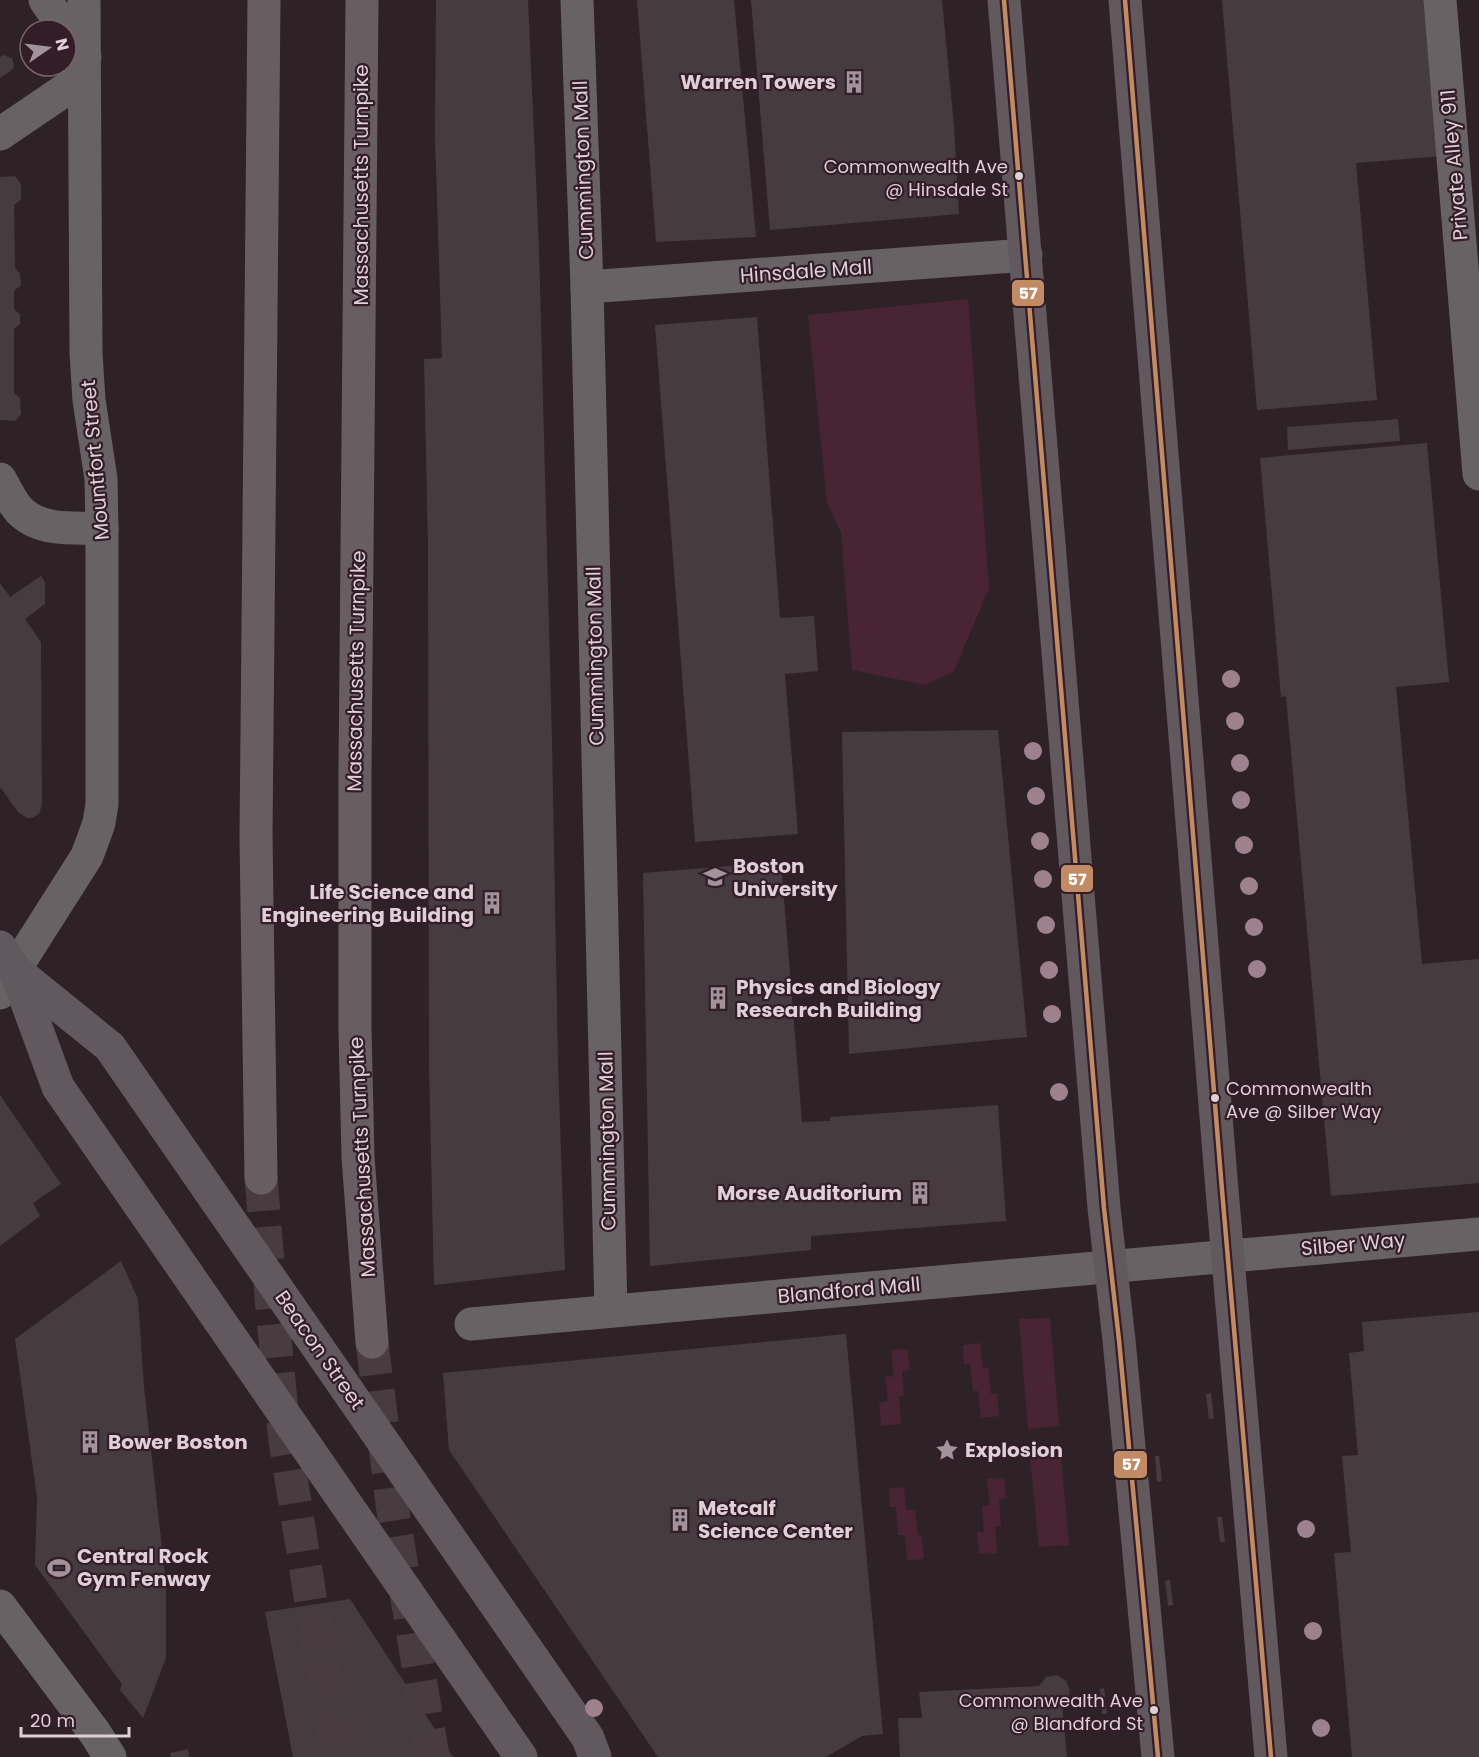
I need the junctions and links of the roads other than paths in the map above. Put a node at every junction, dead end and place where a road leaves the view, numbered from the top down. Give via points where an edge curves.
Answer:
1 (45, 0) edge
2 (84, 0) edge
3 (264, 0) edge
4 (362, 0) edge
5 (577, 0) edge
6 (1004, 0) edge
7 (1125, 0) edge
8 (1440, 0) edge
9 (84, 67) junction
10 (0, 134) edge
11 (1026, 255) junction
12 (586, 287) junction
13 (1479, 474) edge
14 (0, 479) edge
15 (102, 528) junction
16 (5, 970) edge
17 (261, 1178) tunnel mouth
18 (1479, 1234) edge
19 (1228, 1255) junction
20 (1112, 1267) junction
21 (611, 1311) junction
22 (471, 1324) dead end
23 (372, 1341) tunnel mouth
24 (0, 1605) edge
25 (110, 1757) edge
26 (521, 1757) edge
27 (595, 1757) edge
28 (1158, 1757) edge
29 (1271, 1757) edge

1 - 9 street
2 - 9 street, Mountfort Street
3 - 17 highway via 256,836
4 - 23 highway, Massachusetts Turnpike via 356,1030 358,1157
5 - 12 street, Cummington Mall
6 - 11 main road
7 - 19 main road
8 - 13 street, Private Alley 911
9 - 10 street
9 - 15 street, Mountfort Street via 86,353 101,479
11 - 12 street, Hinsdale Mall
11 - 20 main road
12 - 21 street, Cummington Mall
14 - 15 street via 20,511 34,520 58,528
15 - 16 street, Mountfort Street via 103,774 99,824 87,856
16 - 26 main road via 58,1087
16 - 27 main road, Beacon Street via 110,1047 588,1738
18 - 19 street, Silber Way
19 - 20 street, Blandford Mall
19 - 29 main road
20 - 21 street, Blandford Mall
20 - 28 main road
21 - 22 street, Blandford Mall
24 - 25 street

